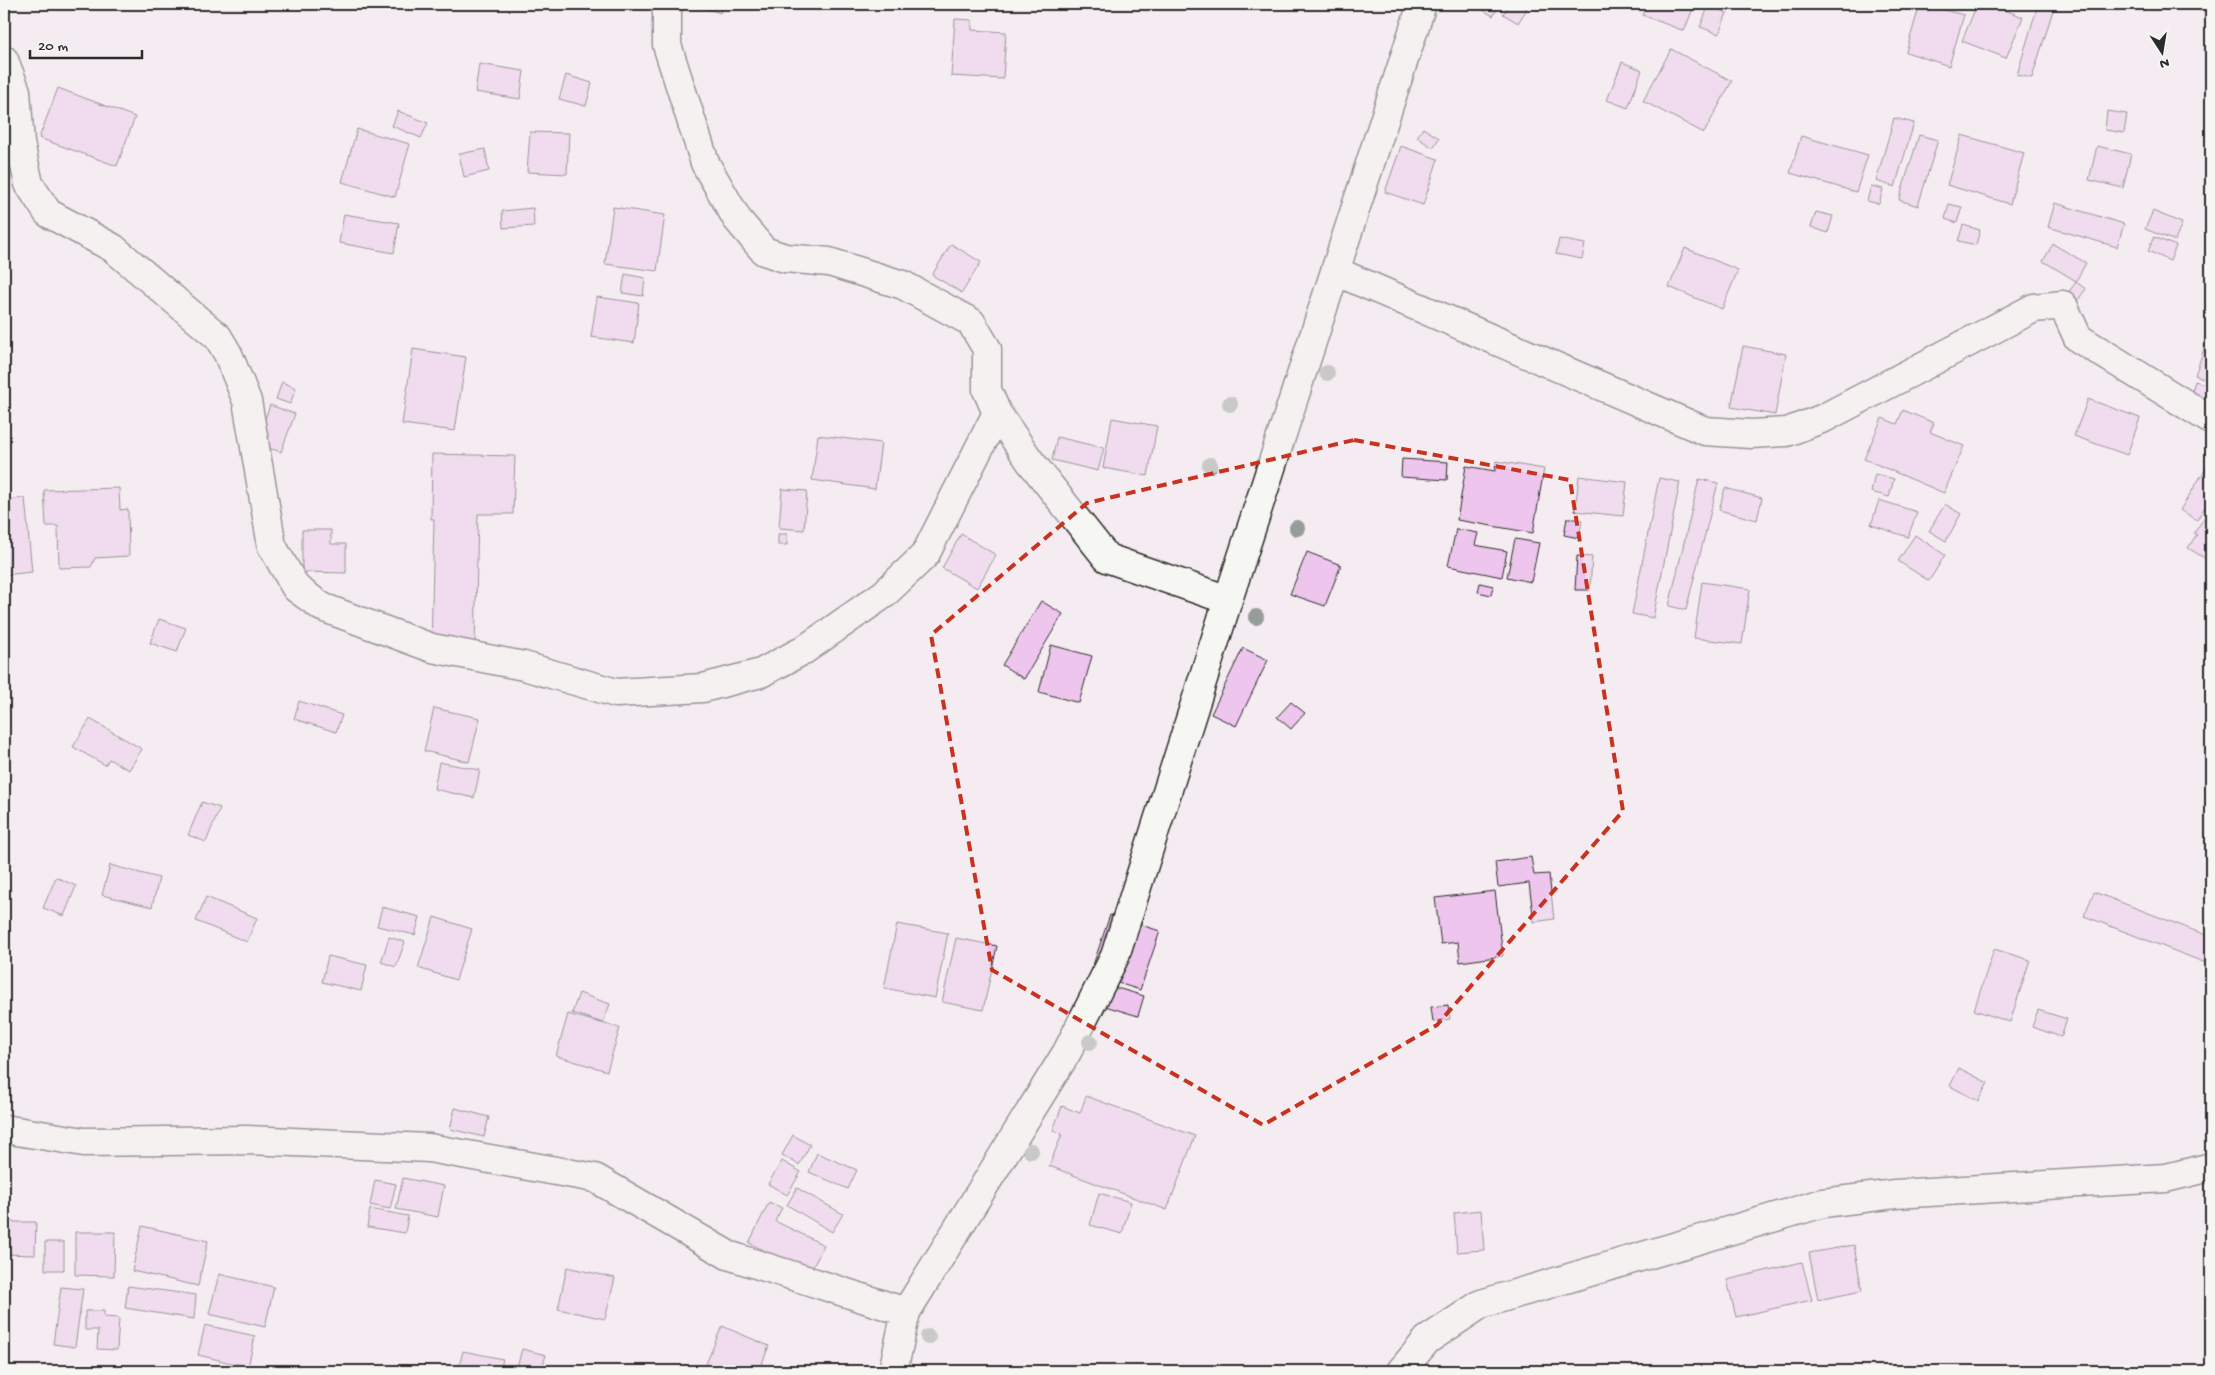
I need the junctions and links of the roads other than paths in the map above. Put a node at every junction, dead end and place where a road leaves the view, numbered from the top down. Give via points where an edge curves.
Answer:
1 (667, 4) edge
2 (1422, 4) edge
3 (4, 60) edge
4 (1335, 271) junction
5 (997, 413) junction
6 (2211, 420) edge
7 (1228, 600) junction
8 (4, 1129) edge
9 (2211, 1167) edge
10 (906, 1312) junction
11 (894, 1371) edge
12 (1401, 1371) edge

1 - 5 street via 667,45 702,154 737,219 764,251 785,258 829,262 903,285 971,322 987,349 987,390
2 - 4 street
3 - 5 street via 16,91 20,143 29,184 48,213 113,248 218,337 228,354 247,401 272,546 296,588 322,607 432,648 524,666 616,693 703,688 761,673 804,650 884,594 925,555
4 - 6 street via 1705,432 1788,432 1824,418 2034,308 2063,305 2078,338
4 - 7 street
5 - 7 street via 1030,462 1107,558
7 - 10 street via 1115,956 1067,1052
8 - 10 street via 84,1142 247,1140 429,1148 595,1178 728,1255
9 - 12 street via 2166,1178 1895,1194 1822,1203 1481,1304 1426,1340
10 - 11 street

